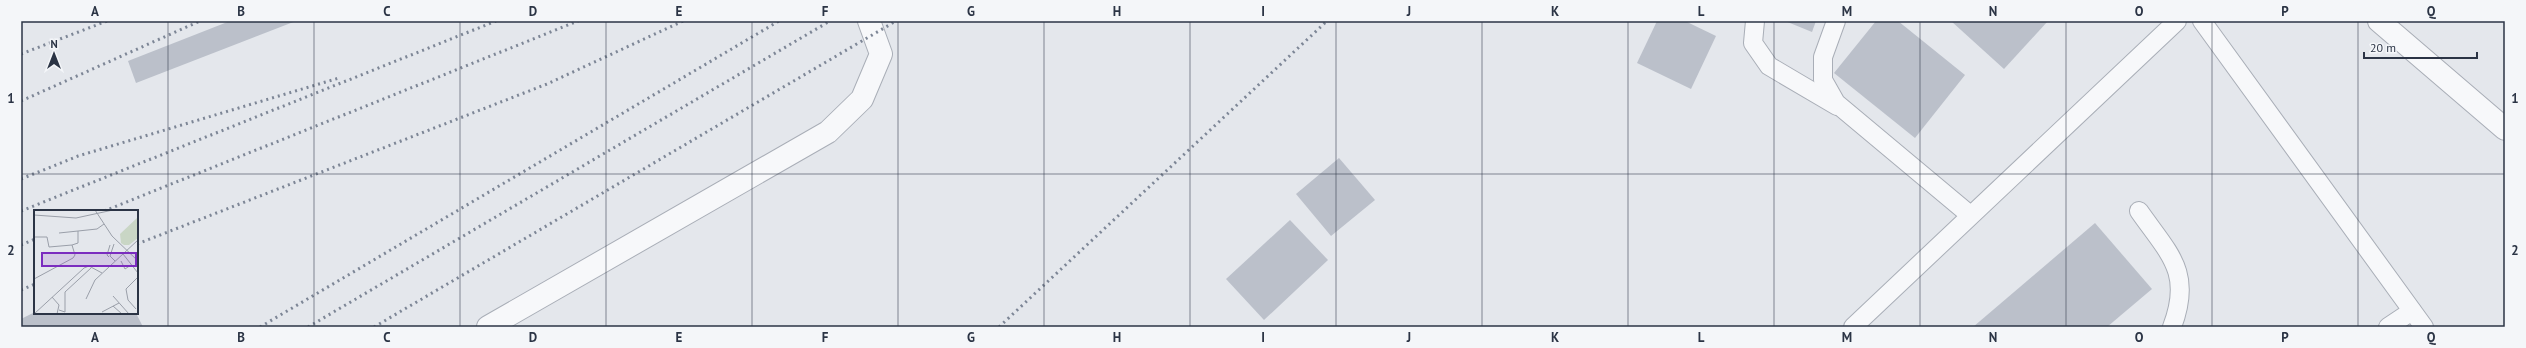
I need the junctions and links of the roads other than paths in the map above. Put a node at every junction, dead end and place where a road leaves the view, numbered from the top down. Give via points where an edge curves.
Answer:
1 (868, 21) edge
2 (1755, 21) edge
3 (1836, 21) edge
4 (2177, 21) edge
5 (2202, 21) edge
6 (2379, 21) edge
7 (1849, 114) junction
8 (2505, 129) edge
9 (2139, 211) dead end
10 (1970, 215) junction
11 (2412, 311) junction
12 (488, 327) edge
13 (1853, 327) edge
14 (2172, 327) edge
15 (2388, 327) edge
16 (2424, 327) edge

1 - 12 street via 881,54 862,99 828,132
2 - 7 lane via 1753,43 1769,66
3 - 7 lane via 1823,56 1823,80 1836,103
4 - 10 lane
5 - 11 lane
6 - 8 street
7 - 10 lane
9 - 14 lane via 2177,264 2181,294
10 - 13 lane
11 - 15 lane
11 - 16 lane

